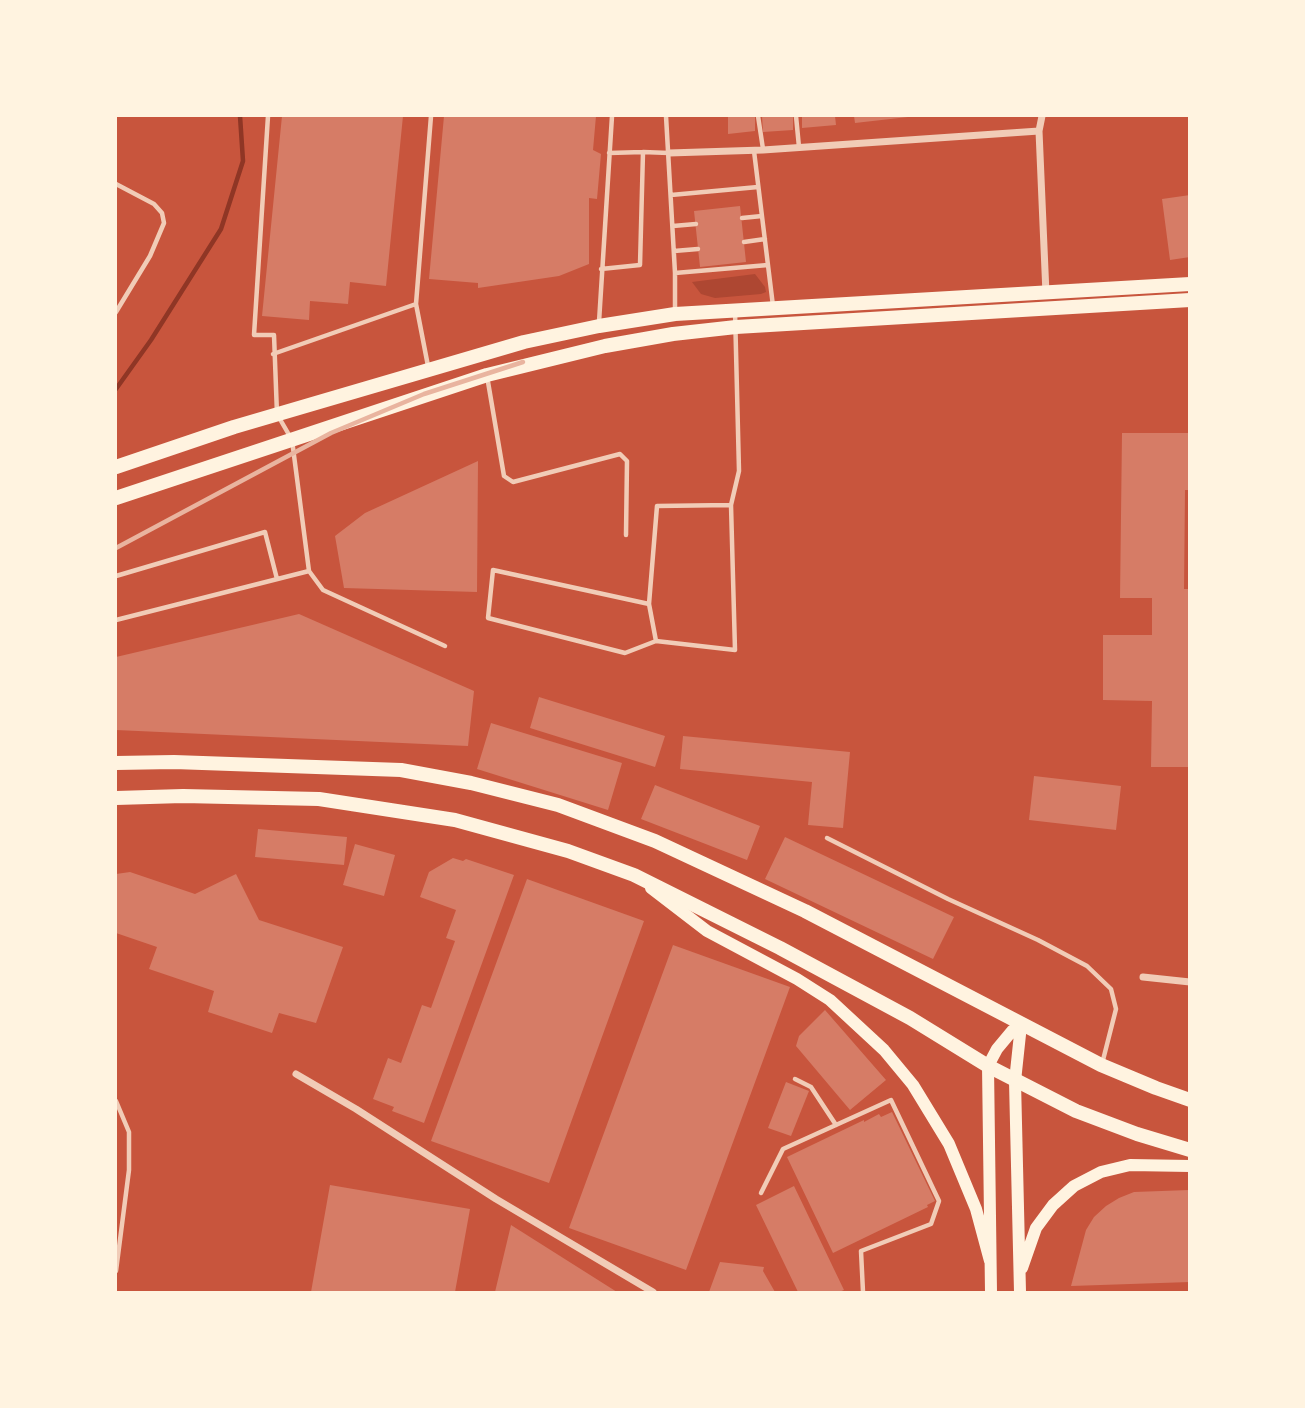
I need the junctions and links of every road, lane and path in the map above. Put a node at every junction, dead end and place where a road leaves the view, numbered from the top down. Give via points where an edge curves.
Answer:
1 (268, 116) edge
2 (431, 116) edge
3 (612, 116) edge
4 (666, 116) edge
5 (758, 116) edge
6 (796, 116) edge
7 (1042, 116) edge
8 (1039, 131) junction
9 (799, 147) junction
10 (754, 150) junction
11 (763, 150) junction
12 (643, 152) junction
13 (609, 153) junction
14 (669, 153) junction
15 (116, 184) edge
16 (758, 187) junction
17 (671, 195) junction
18 (762, 216) junction
19 (742, 218) dead end
20 (696, 224) dead end
21 (673, 226) junction
22 (765, 239) junction
23 (744, 242) dead end
24 (698, 249) dead end
25 (674, 251) junction
26 (768, 265) junction
27 (601, 269) junction
28 (675, 273) junction
29 (1189, 284) edge
30 (1046, 293) junction
31 (1189, 300) edge
32 (416, 304) junction
33 (774, 308) junction
34 (1048, 309) junction
35 (735, 310) junction
36 (116, 312) edge
37 (675, 314) junction
38 (599, 326) junction
39 (736, 327) junction
40 (273, 355) junction
41 (429, 370) junction
42 (487, 375) junction
43 (277, 414) junction
44 (292, 440) junction
45 (116, 467) edge
46 (116, 500) edge
47 (731, 505) junction
48 (626, 535) dead end
49 (310, 571) junction
50 (116, 576) edge
51 (277, 579) junction
52 (649, 604) junction
53 (116, 620) edge
54 (656, 641) junction
55 (445, 646) dead end
56 (116, 763) edge
57 (116, 798) edge
58 (827, 838) dead end
59 (634, 875) junction
60 (1143, 977) dead end
61 (1189, 982) edge
62 (1021, 1025) junction
63 (1101, 1065) junction
64 (988, 1066) junction
65 (296, 1074) dead end
66 (795, 1079) dead end
67 (1015, 1081) junction
68 (1189, 1100) edge
69 (116, 1101) edge
70 (836, 1125) junction
71 (1189, 1150) edge
72 (1189, 1166) edge
73 (761, 1193) dead end
74 (990, 1261) junction
75 (116, 1271) edge
76 (1020, 1275) junction
77 (653, 1293) edge
78 (863, 1293) edge
79 (990, 1293) edge
80 (1020, 1293) edge

1 - 40 lane via 254,335 274,335
2 - 32 lane
3 - 13 lane
4 - 14 lane
5 - 11 lane
6 - 9 lane
7 - 8 street
8 - 9 street
8 - 30 street
9 - 11 street
10 - 11 street
10 - 14 street
10 - 16 lane
12 - 13 lane
12 - 14 lane
12 - 27 lane via 640,265
13 - 27 lane
14 - 17 lane
15 - 36 lane via 154,204 164,223
16 - 17 lane
16 - 18 lane
17 - 21 lane
18 - 19 lane
18 - 22 lane
20 - 21 lane
21 - 25 lane
22 - 23 lane
22 - 26 lane
24 - 25 lane
25 - 28 lane
26 - 28 lane
26 - 33 lane
27 - 38 lane
28 - 37 lane
29 - 30 main road
30 - 33 main road
30 - 34 street
31 - 34 main road
32 - 40 lane
32 - 41 lane
33 - 35 main road
34 - 39 main road
35 - 37 main road
35 - 39 lane
37 - 38 main road
38 - 41 main road
39 - 42 main road via 605,346
39 - 47 lane via 739,471
40 - 43 lane
41 - 43 main road
42 - 44 main road
42 - 48 lane via 504,476 513,482 620,454 627,461
43 - 44 lane
43 - 45 main road
44 - 46 main road
44 - 49 lane
47 - 52 lane via 657,506
47 - 54 lane via 735,650
49 - 51 lane
49 - 55 lane via 323,590
50 - 51 lane via 265,532
51 - 53 lane
52 - 54 lane
52 - 54 lane via 493,570 488,618 625,653
56 - 62 main road via 401,770 558,805 655,841 805,911
57 - 59 main road via 319,799 455,820 568,851
58 - 63 lane via 1087,966 1111,989 1116,1009
59 - 64 main road via 911,1018
59 - 74 main road via 707,931 830,1000 884,1050 913,1085 949,1144
60 - 61 street
62 - 63 main road
62 - 64 main road
62 - 67 main road
63 - 68 main road
64 - 67 main road
64 - 74 main road
65 - 77 street
66 - 70 lane via 811,1087
67 - 71 main road via 1076,1111
67 - 76 main road
69 - 75 lane via 129,1132 130,1170
70 - 73 lane via 783,1149
70 - 78 lane via 891,1100 939,1201 932,1224 861,1251
72 - 76 main road via 1130,1165 1101,1172 1074,1186 1037,1228
74 - 79 main road
76 - 80 main road

